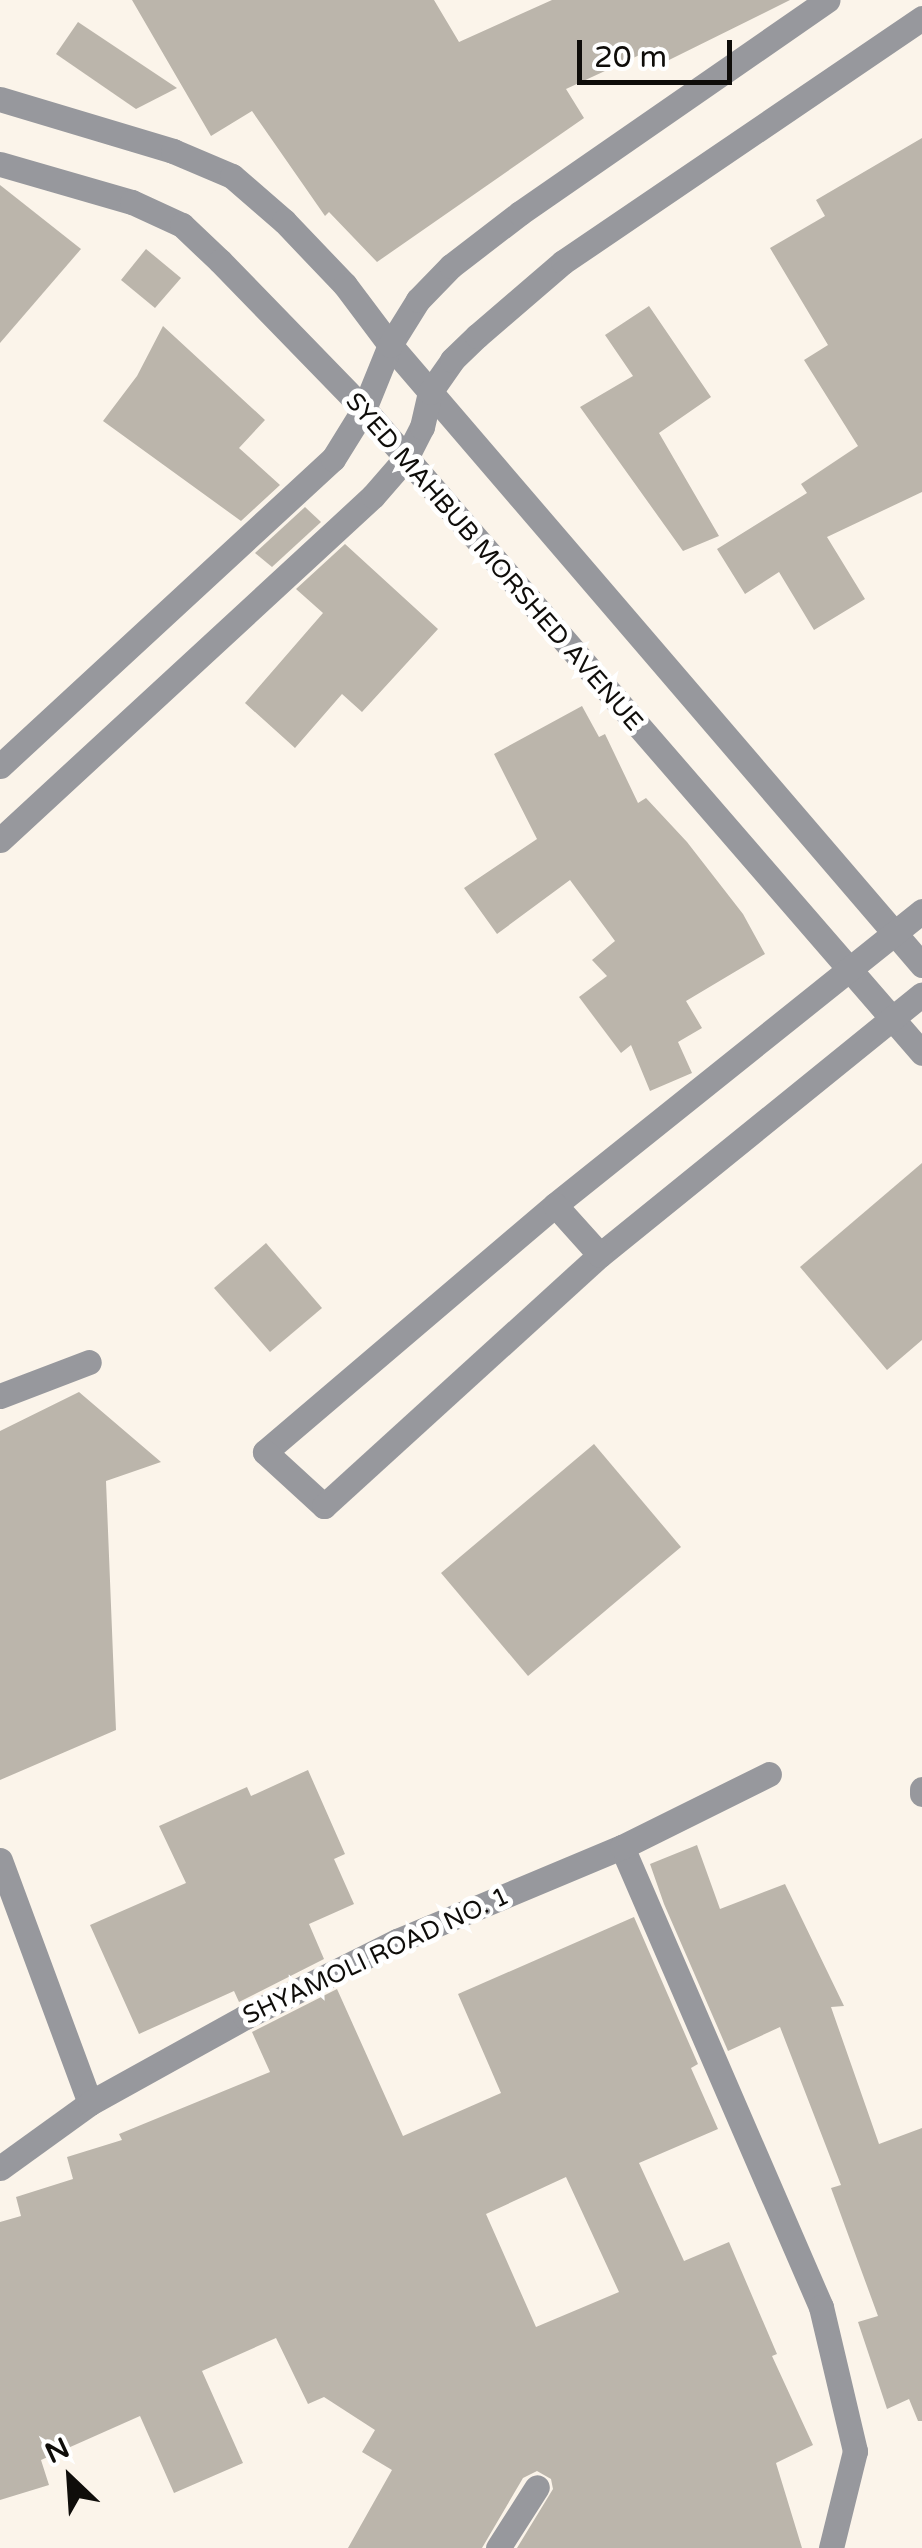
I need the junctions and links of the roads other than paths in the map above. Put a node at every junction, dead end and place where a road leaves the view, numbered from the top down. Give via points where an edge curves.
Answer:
1 (828, 0) edge
2 (922, 18) edge
3 (0, 100) edge
4 (0, 164) edge
5 (390, 345) junction
6 (430, 392) junction
7 (364, 410) junction
8 (406, 458) junction
9 (0, 766) edge
10 (0, 840) edge
11 (922, 912) edge
12 (894, 934) junction
13 (922, 965) edge
14 (848, 971) junction
15 (922, 994) edge
16 (891, 1019) junction
17 (922, 1053) edge
18 (555, 1205) junction
19 (600, 1255) junction
20 (89, 1362) dead end
21 (0, 1396) edge
22 (769, 1774) dead end
23 (622, 1847) junction
24 (0, 1860) edge
25 (90, 2103) junction
26 (0, 2168) edge
27 (537, 2487) dead end
28 (498, 2548) edge
29 (830, 2548) edge

1 - 5 street via 451,266 418,300
2 - 6 street via 563,262 452,360
3 - 5 street via 232,176 345,284
4 - 7 street, SYED MAHBUB MORSHED AVENUE via 132,202 182,225
5 - 6 street
5 - 7 street
6 - 8 street
6 - 12 street
7 - 8 street, SYED MAHBUB MORSHED AVENUE
7 - 9 street via 333,459
8 - 10 street via 374,496
8 - 14 street, SYED MAHBUB MORSHED AVENUE
11 - 12 street
12 - 13 street
12 - 14 street
14 - 16 street, SYED MAHBUB MORSHED AVENUE
14 - 18 street
15 - 16 street
16 - 17 street, SYED MAHBUB MORSHED AVENUE
16 - 19 street
18 - 19 street
18 - 19 street via 265,1452 324,1506
20 - 21 street
22 - 23 street, SHYAMOLI ROAD NO. 1
23 - 25 street, SHYAMOLI ROAD NO. 1 via 397,1941 244,2016
23 - 29 street via 821,2307 856,2450
24 - 25 street
25 - 26 street, SHYAMOLI ROAD NO. 1
27 - 28 street

